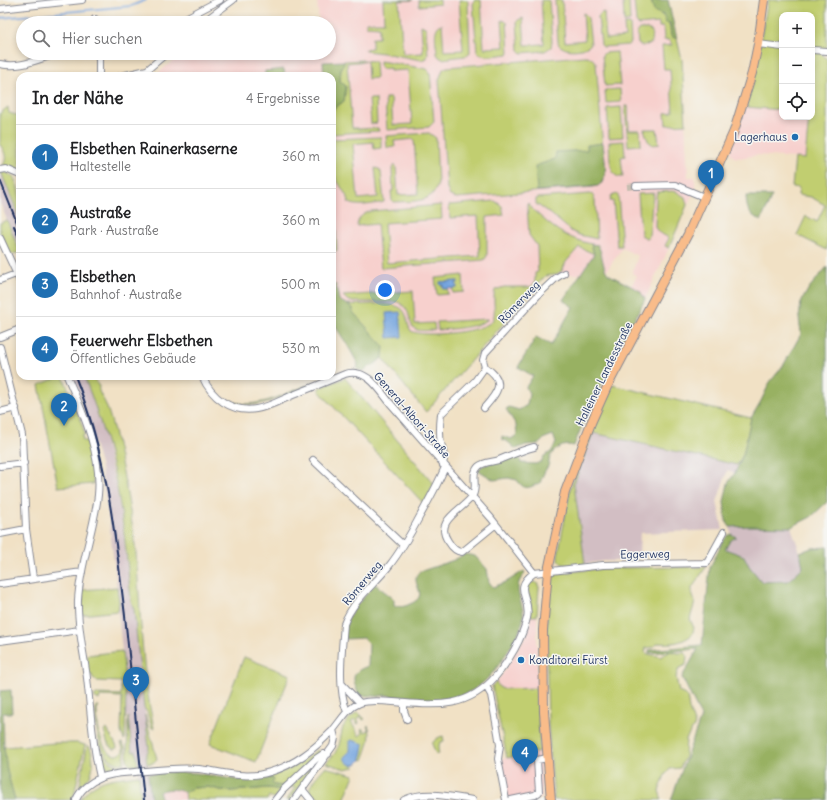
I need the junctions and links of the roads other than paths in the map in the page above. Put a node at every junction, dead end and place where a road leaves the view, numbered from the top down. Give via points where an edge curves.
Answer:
1 (82, 0) edge
2 (220, 0) edge
3 (232, 0) edge
4 (764, 0) edge
5 (0, 9) edge
6 (189, 16) edge
7 (211, 16) edge
8 (758, 44) junction
9 (779, 47) edge
10 (815, 50) edge
11 (827, 51) edge
12 (37, 60) edge
13 (99, 60) edge
14 (159, 60) edge
15 (0, 64) edge
16 (99, 72) edge
17 (138, 72) edge
18 (0, 170) edge
19 (16, 173) edge
20 (636, 186) tunnel mouth
21 (704, 197) junction
22 (0, 238) edge
23 (564, 273) dead end
24 (16, 274) joint
25 (0, 280) edge
26 (16, 331) edge
27 (0, 337) edge
28 (0, 347) edge
29 (485, 367) junction
30 (336, 378) edge
31 (69, 380) edge
32 (204, 380) edge
33 (332, 380) edge
34 (16, 408) junction
35 (484, 408) dead end
36 (0, 412) edge
37 (534, 447) dead end
38 (313, 460) dead end
39 (24, 464) junction
40 (0, 466) edge
41 (444, 466) junction
42 (472, 497) junction
43 (496, 525) junction
44 (26, 529) junction
45 (724, 532) dead end
46 (0, 534) edge
47 (403, 545) junction
48 (548, 571) junction
49 (82, 572) junction
50 (534, 573) junction
51 (33, 578) junction
52 (0, 584) edge
53 (80, 630) junction
54 (0, 641) edge
55 (342, 684) junction
56 (486, 686) junction
57 (360, 703) junction
58 (404, 703) junction
59 (347, 712) junction
60 (407, 719) dead end
61 (333, 730) junction
62 (328, 754) junction
63 (548, 758) junction
64 (100, 777) junction
65 (302, 789) junction
66 (295, 799) edge
67 (76, 800) edge
68 (275, 800) edge
69 (302, 800) edge
70 (312, 800) edge
71 (404, 800) edge
72 (473, 800) edge
73 (506, 800) edge
74 (511, 800) edge
75 (551, 800) edge

1 - 5 street
2 - 6 street
3 - 7 street
4 - 8 main road, Halleiner Landesstraße
8 - 9 street
8 - 21 main road, Halleiner Landesstraße via 734,131
10 - 11 street
12 - 15 street via 20,65
13 - 16 street
14 - 17 street via 147,70
18 - 19 street
20 - 21 street via 675,185
21 - 48 main road, Halleiner Landesstraße via 688,234 590,423 566,492
22 - 24 street
23 - 29 street, Römerweg via 539,294 485,353
24 - 25 street
26 - 27 street
28 - 34 street
29 - 35 street via 496,375 498,386
29 - 41 street, Römerweg via 475,381 442,414 440,430 445,453
30 - 41 street, General-Albori-Straße via 349,373 363,375 374,383
31 - 49 street via 86,424 97,469 98,496
32 - 33 street, General-Albori-Straße via 206,386 224,404 249,409 267,406
34 - 36 street
34 - 39 street via 22,435
37 - 42 street via 480,465 474,474 476,490
38 - 47 street
39 - 40 street
39 - 44 street
41 - 42 street, General-Albori-Straße
41 - 47 street, Römerweg via 438,483
42 - 43 street, General-Albori-Straße
42 - 43 street via 453,513 444,526 445,538 452,547 459,552 465,551
43 - 50 street, General-Albori-Straße
44 - 46 street
44 - 51 street
45 - 48 street, Eggerweg via 707,563 609,565
47 - 55 street, Römerweg via 389,567 357,601 346,618 341,659
48 - 50 street
48 - 63 main road, Halleiner Landesstraße via 542,646
49 - 51 street
49 - 53 street via 78,600
50 - 56 street via 524,582 528,611 520,638 497,675
51 - 52 street
53 - 54 street
53 - 64 street via 92,739
55 - 57 street
55 - 59 street, Römerweg
56 - 58 street via 460,705 448,704 434,708
56 - 73 street via 491,695 498,732 498,759
57 - 58 street
57 - 59 street
58 - 60 street
59 - 61 street
61 - 62 street via 334,746
61 - 64 street via 301,758 287,766 259,775 236,776 199,769 170,769
62 - 65 street
62 - 68 street via 317,758
63 - 74 street via 536,760 539,792
63 - 75 main road, Halleiner Landesstraße
64 - 67 street via 92,781
65 - 66 street
65 - 70 street
66 - 69 street
71 - 72 street via 430,795 461,796

